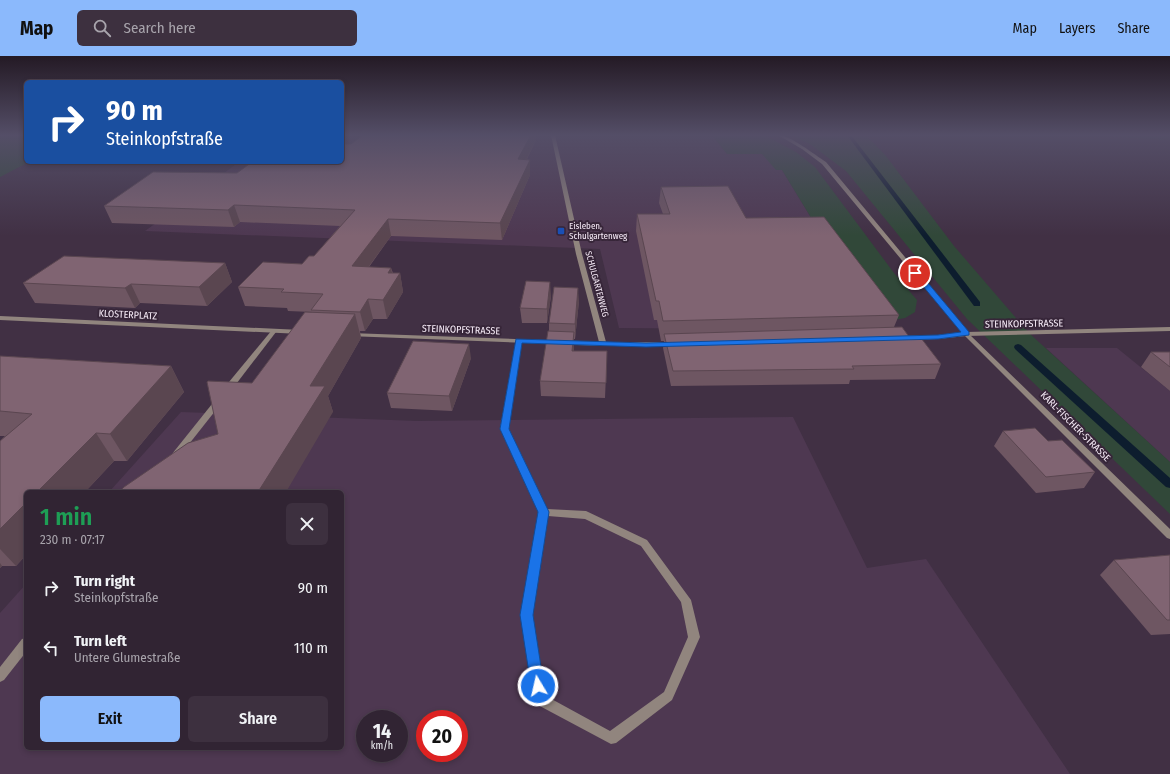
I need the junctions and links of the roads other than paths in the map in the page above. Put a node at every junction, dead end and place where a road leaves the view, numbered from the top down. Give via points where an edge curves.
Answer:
1 (560, 169) edge
2 (829, 169) edge
3 (0, 318) edge
4 (1170, 329) edge
5 (274, 331) junction
6 (312, 333) edge
7 (342, 334) edge
8 (966, 334) junction
9 (899, 338) edge
10 (519, 341) junction
11 (603, 344) junction
12 (678, 344) edge
13 (170, 462) edge
14 (544, 512) junction
15 (1170, 535) edge
16 (24, 646) edge
17 (0, 676) edge

1 - 11 street, SCHULGARTENWEG via 579,254
2 - 8 street, KARL-FISCHER-STRASSE
3 - 5 street, KLOSTERPLATZ
4 - 8 street, STEINKOPFSTRASSE
5 - 6 street
5 - 13 street
7 - 10 street, STEINKOPFSTRASSE
8 - 9 street, STEINKOPFSTRASSE
8 - 15 street, KARL-FISCHER-STRASSE
10 - 11 street, STEINKOPFSTRASSE
10 - 14 street via 504,429
11 - 12 street, STEINKOPFSTRASSE
14 - 14 street via 527,615 540,700 611,738 668,696 694,637 686,600 644,543 586,515
16 - 17 street

